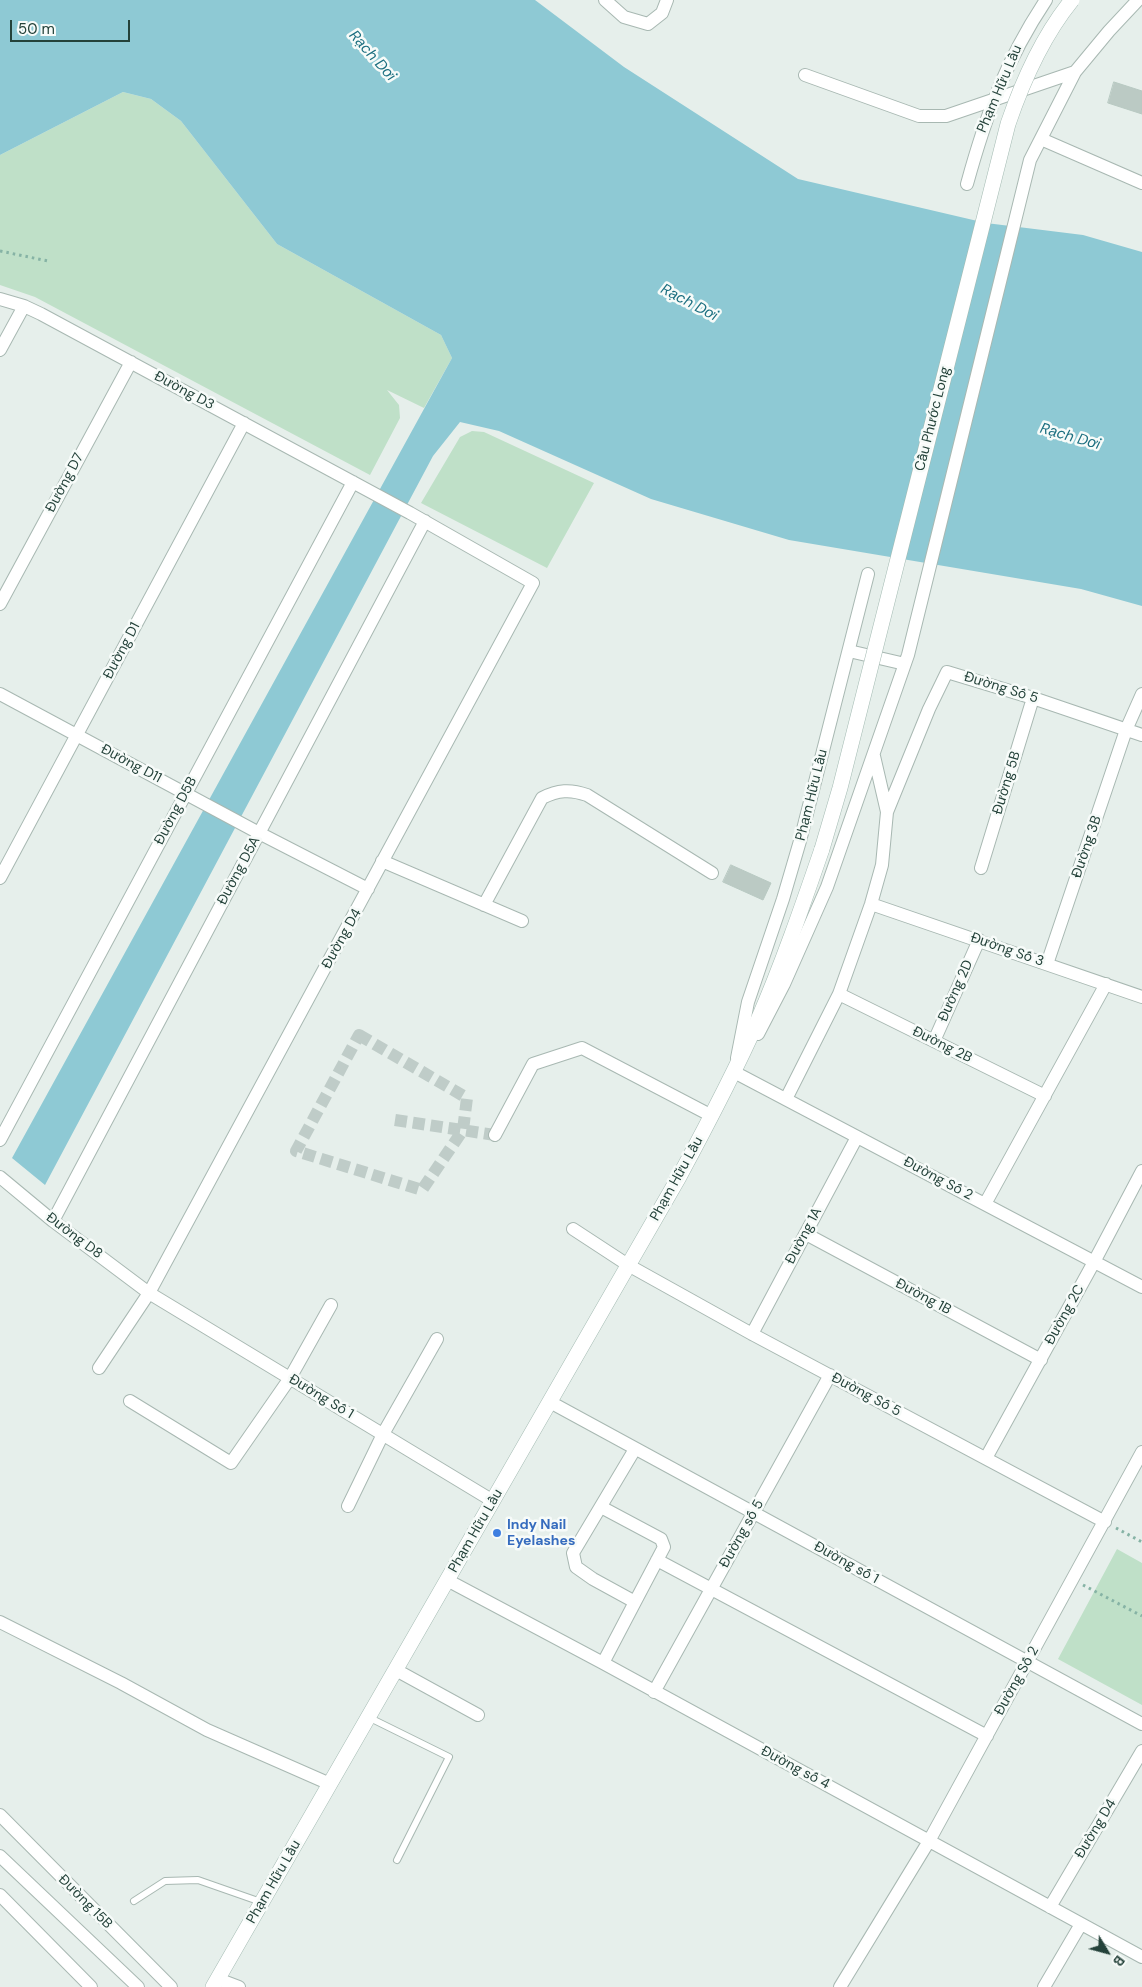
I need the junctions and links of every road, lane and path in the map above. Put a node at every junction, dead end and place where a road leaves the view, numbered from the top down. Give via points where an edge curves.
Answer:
1 (605, 0) edge
2 (667, 0) edge
3 (1046, 0) edge
4 (1072, 0) edge
5 (1138, 0) edge
6 (1075, 72) junction
7 (805, 75) dead end
8 (993, 100) junction
9 (1041, 140) junction
10 (1142, 183) edge
11 (967, 184) dead end
12 (0, 251) edge
13 (48, 261) dead end
14 (0, 299) edge
15 (24, 306) junction
16 (0, 350) edge
17 (131, 362) junction
18 (244, 423) junction
19 (353, 482) junction
20 (425, 521) junction
21 (868, 574) dead end
22 (0, 604) edge
23 (849, 651) junction
24 (907, 659) junction
25 (0, 694) edge
26 (1142, 694) edge
27 (1033, 698) junction
28 (1126, 730) junction
29 (77, 735) junction
30 (1142, 736) edge
31 (874, 754) junction
32 (191, 796) junction
33 (888, 812) junction
34 (259, 833) junction
35 (822, 850) joint
36 (382, 861) junction
37 (980, 868) dead end
38 (712, 873) dead end
39 (0, 878) edge
40 (368, 889) junction
41 (871, 904) junction
42 (484, 905) junction
43 (522, 921) dead end
44 (979, 940) junction
45 (1047, 964) junction
46 (1106, 984) junction
47 (839, 994) junction
48 (1142, 997) edge
49 (934, 1041) junction
50 (734, 1072) junction
51 (1044, 1096) junction
52 (786, 1099) junction
53 (712, 1116) junction
54 (495, 1135) dead end
55 (857, 1137) junction
56 (0, 1140) edge
57 (1142, 1171) edge
58 (0, 1177) edge
59 (986, 1204) junction
60 (53, 1221) junction
61 (573, 1229) dead end
62 (806, 1234) junction
63 (1094, 1262) junction
64 (628, 1265) junction
65 (1142, 1287) edge
66 (149, 1293) junction
67 (331, 1305) dead end
68 (752, 1334) junction
69 (437, 1339) dead end
70 (1041, 1360) junction
71 (99, 1368) dead end
72 (830, 1375) junction
73 (290, 1378) junction
74 (130, 1401) dead end
75 (550, 1402) junction
76 (383, 1434) junction
77 (635, 1448) junction
78 (1142, 1452) edge
79 (986, 1458) junction
80 (493, 1501) junction
81 (348, 1506) dead end
82 (601, 1507) junction
83 (753, 1513) junction
84 (1105, 1522) junction
85 (1142, 1542) edge
86 (657, 1560) junction
87 (1073, 1579) junction
88 (447, 1580) junction
89 (711, 1589) junction
90 (636, 1602) junction
91 (1142, 1616) edge
92 (0, 1622) edge
93 (1028, 1662) junction
94 (602, 1663) junction
95 (396, 1670) junction
96 (654, 1692) junction
97 (478, 1715) dead end
98 (368, 1717) junction
99 (1142, 1724) edge
100 (987, 1736) junction
101 (1142, 1751) edge
102 (330, 1784) junction
103 (0, 1816) edge
104 (929, 1841) junction
105 (0, 1856) edge
106 (397, 1860) dead end
107 (0, 1896) edge
108 (134, 1901) dead end
109 (262, 1902) junction
110 (1050, 1907) junction
111 (1081, 1924) junction
112 (1142, 1957) edge
113 (216, 1983) edge
114 (91, 1987) edge
115 (138, 1987) edge
116 (172, 1987) edge
117 (239, 1987) edge
118 (840, 1987) edge
119 (1044, 1987) edge

1 - 2 street via 624,17 648,24 662,13
3 - 8 street, Phạm Hữu Lầu via 1017,47
4 - 35 main road, Cầu Phước Long, bridge via 1032,63 1008,124
5 - 6 street
6 - 8 street
6 - 9 street
7 - 8 street via 919,116 946,116
8 - 11 street, Phạm Hữu Lầu
9 - 10 street
9 - 24 street via 1030,160
12 - 13 path
14 - 15 street, Đường D3
15 - 16 street
15 - 17 street, Đường D3
17 - 18 street, Đường D3
17 - 22 street, Đường D7
18 - 19 street, Đường D3
18 - 29 street, Đường D1
19 - 20 street, Đường D3
19 - 32 street, Đường D5B
20 - 34 street, Đường D5A
20 - 36 street, Đường D4 via 532,584
21 - 23 street, Phạm Hữu Lầu
23 - 24 street
23 - 50 street, Phạm Hữu Lầu via 800,841 748,1002
24 - 31 street, Phạm Hữu Lầu
25 - 29 street, Đường D11
26 - 28 street, Đường 3B
27 - 28 street, Đường Số 5
27 - 33 street, Đường Số 5 via 947,672
27 - 37 street, Đường 5B
28 - 30 street, Đường Số 5
28 - 45 street, Đường 3B
29 - 32 street, Đường D11
29 - 39 street, Đường D1
31 - 33 street
31 - 50 street, Phạm Hữu Lầu via 827,887 806,936 762,1029
32 - 34 street, Đường D11
32 - 56 street, Đường D5B
33 - 41 street via 882,865
34 - 40 street, Đường D11
34 - 60 street, Đường D5A
35 - 50 main road, Phạm Hữu Lầu via 781,965
36 - 40 street, Đường D4
36 - 42 street
38 - 42 street via 587,795 564,790 542,798
40 - 66 street, Đường D4
41 - 44 street, Đường Số 3
41 - 47 street
42 - 43 street
44 - 45 street, Đường Số 3
44 - 49 street, Đường 2D
45 - 46 street, Đường Số 3
46 - 48 street, Đường Số 3
46 - 51 street
47 - 49 street, Đường 2B
47 - 52 street
49 - 51 street, Đường 2B
50 - 52 street, Đường Số 2
50 - 53 main road, Phạm Hữu Lầu
51 - 59 street
52 - 55 street, Đường Số 2
53 - 54 street via 582,1048 533,1064
53 - 64 main road, Phạm Hữu Lầu
55 - 59 street, Đường Số 2
55 - 62 street, Đường 1A
57 - 63 street, Đường 2C
58 - 60 street, Đường D8
59 - 63 street, Đường Số 2
60 - 66 street, Đường D8
61 - 64 street, Đường Số 5
62 - 68 street, Đường 1A
62 - 70 street, Đường 1B
63 - 65 street, Đường Số 2
63 - 70 street, Đường 2C
64 - 68 street, Đường Số 5
64 - 75 main road, Phạm Hữu Lầu
66 - 71 street, Đường D4
66 - 73 street, Đường Số 1
67 - 73 street
68 - 72 street, Đường Số 5
69 - 76 street
70 - 79 street, Đường 2C
72 - 79 street, Đường Số 5
72 - 83 street, Đường số 5
73 - 74 street via 231,1463
73 - 76 street, Đường Số 1
75 - 77 street, Đường số 1
75 - 80 main road, Phạm Hữu Lầu
76 - 80 street, Đường Số 1
76 - 81 street
77 - 82 street
77 - 83 street, Đường số 1
78 - 84 street
79 - 84 street, Đường Số 5
80 - 88 main road, Phạm Hữu Lầu
82 - 86 street via 661,1539 664,1547
82 - 90 street via 574,1553 576,1567
83 - 89 street, Đường số 5
83 - 93 street, Đường số 1
84 - 85 path
84 - 87 street, Đường Số 2
86 - 89 street
86 - 90 street
87 - 91 path
87 - 93 street, Đường Số 2
88 - 94 street, Đường số 4
88 - 95 main road, Phạm Hữu Lầu
89 - 96 street, Đường số 5
89 - 100 street
90 - 94 street
92 - 102 street via 207,1730
93 - 99 street, Đường số 1
93 - 100 street, Đường Số 2
94 - 96 street, Đường số 4
95 - 97 street
95 - 98 main road, Phạm Hữu Lầu
96 - 104 street, Đường số 4
98 - 102 main road, Phạm Hữu Lầu
98 - 106 lane via 449,1757
100 - 104 street, Đường Số 2
101 - 110 street, Đường D4
102 - 109 main road, Phạm Hữu Lầu
103 - 116 street, Đường 15B
104 - 110 street, Đường số 4
104 - 118 street, Đường Số 2
105 - 115 street, Đường 15B
107 - 114 street
108 - 109 lane via 165,1881 198,1880
109 - 113 main road, Phạm Hữu Lầu
110 - 111 street, Đường số 4
111 - 112 street, Đường số 4
111 - 119 street
113 - 117 street

